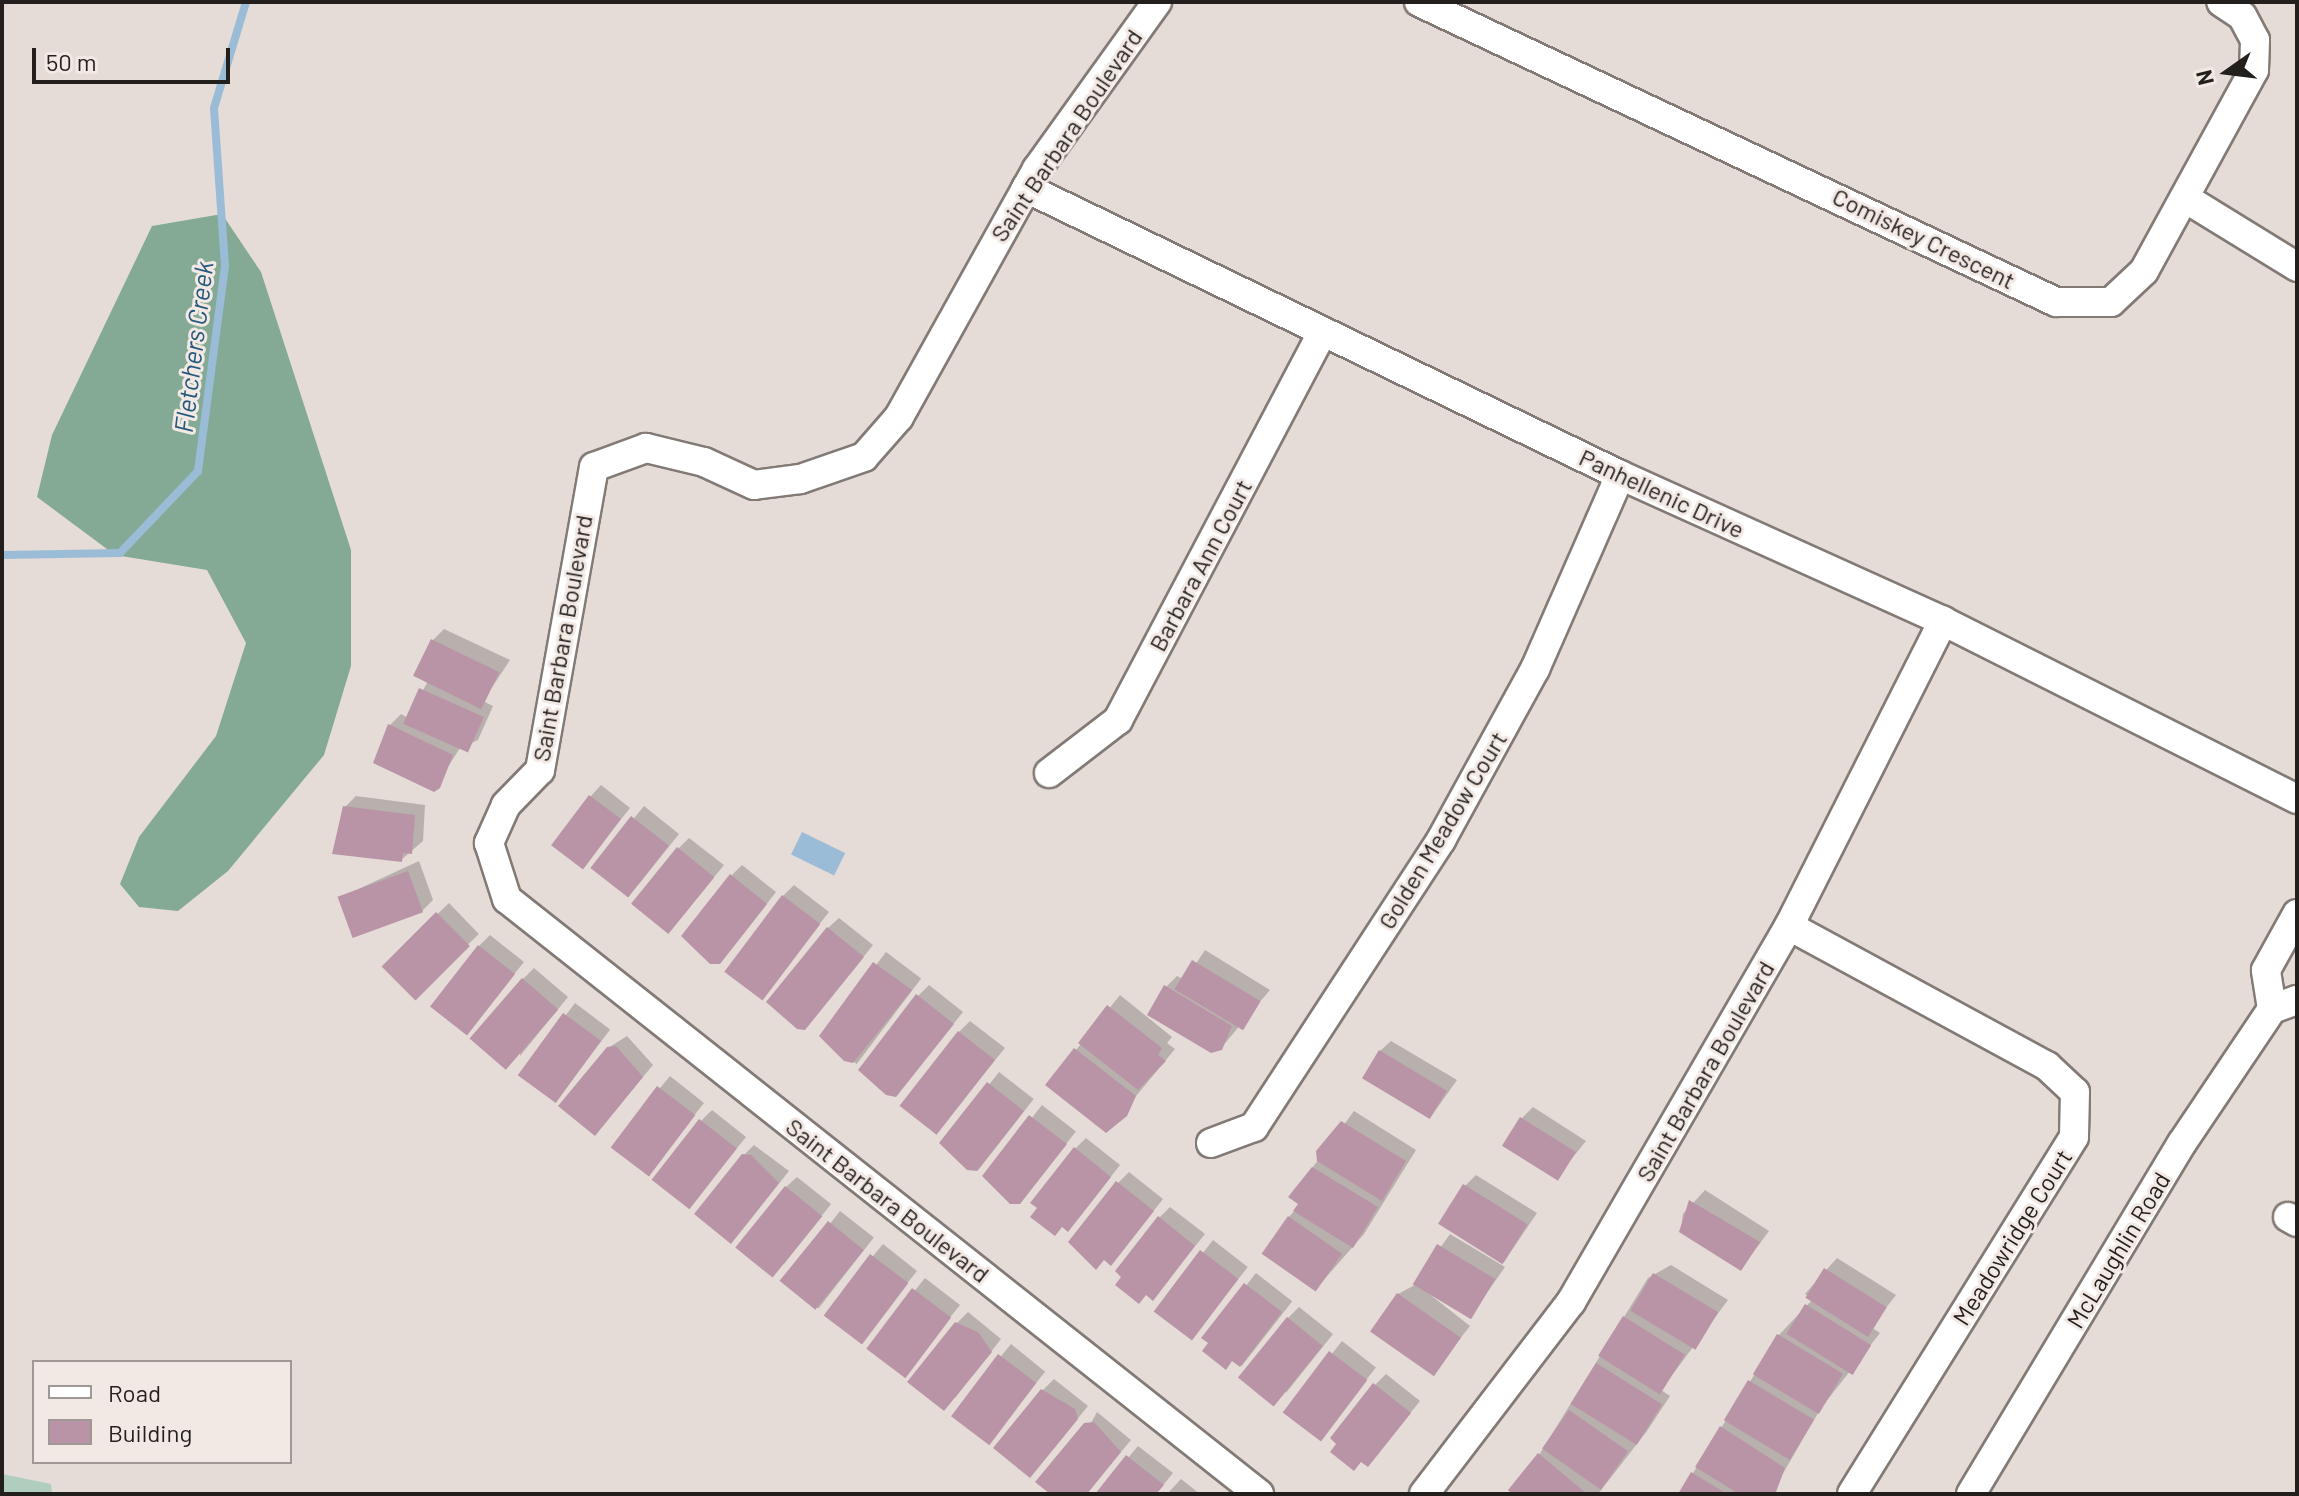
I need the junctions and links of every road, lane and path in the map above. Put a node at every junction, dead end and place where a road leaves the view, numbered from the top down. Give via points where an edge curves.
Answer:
1 (1157, 2) edge
2 (1419, 2) edge
3 (2221, 2) edge
4 (1026, 188) junction
5 (2185, 198) junction
6 (2297, 267) edge
7 (1323, 332) junction
8 (1620, 475) junction
9 (1943, 621) junction
10 (1049, 773) dead end
11 (2297, 799) edge
12 (2297, 914) edge
13 (1789, 926) junction
14 (2284, 1004) edge
15 (1211, 1143) dead end
16 (1259, 1494) edge
17 (1424, 1494) edge
18 (1852, 1494) edge
19 (1971, 1494) edge

1 - 4 street, Saint Barbara Boulevard
2 - 5 street, Comiskey Crescent via 2056,302 2111,302 2144,271
3 - 5 street, Comiskey Crescent via 2242,16 2255,40 2254,70
4 - 7 street, Panhellenic Drive
4 - 16 street, Saint Barbara Boulevard via 899,417 864,457 800,479 754,485 704,462 646,448 594,467 540,770 506,805 489,843 507,899
5 - 6 street
7 - 8 street, Panhellenic Drive
7 - 10 street, Barbara Ann Court via 1118,720
8 - 9 street, Panhellenic Drive
8 - 15 street, Golden Meadow Court via 1535,669 1441,840 1254,1127
9 - 11 street, Panhellenic Drive
9 - 13 street, Saint Barbara Boulevard
12 - 14 street, McLaughlin Road via 2266,970
13 - 17 street, Saint Barbara Boulevard via 1571,1302
13 - 18 street, Meadowridge Court via 2047,1066 2075,1092 2074,1137
14 - 19 street, McLaughlin Road

